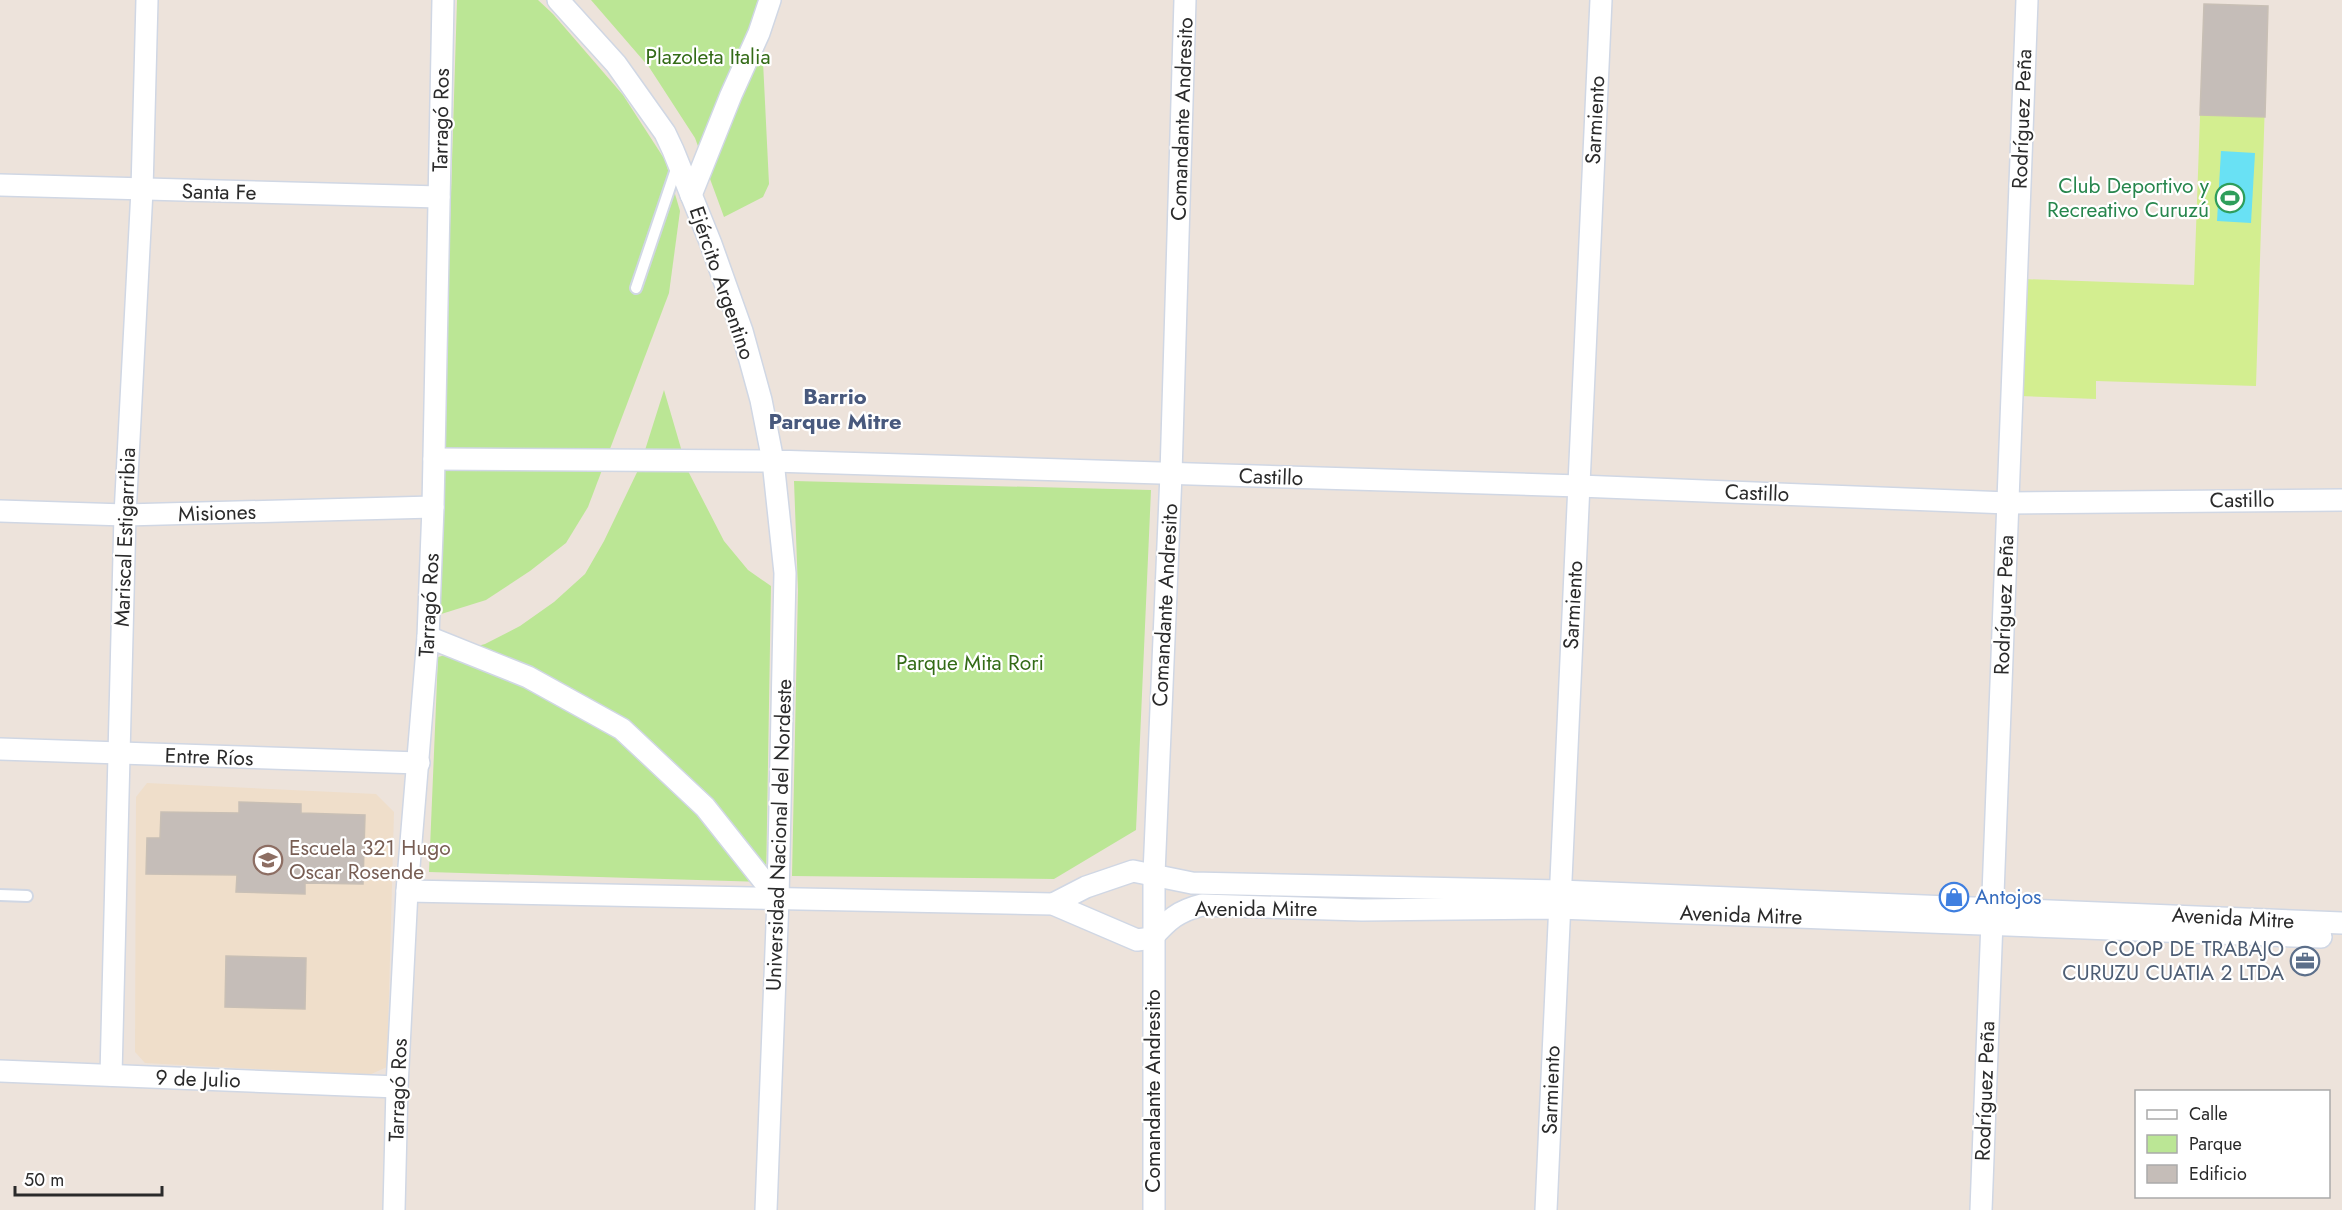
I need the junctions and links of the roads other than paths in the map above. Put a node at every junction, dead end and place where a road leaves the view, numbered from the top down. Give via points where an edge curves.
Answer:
1 (147, 0) edge
2 (444, 0) edge
3 (558, 0) edge
4 (770, 0) edge
5 (1185, 0) edge
6 (1601, 0) edge
7 (2027, 0) edge
8 (678, 164) junction
9 (0, 185) edge
10 (142, 190) junction
11 (691, 195) junction
12 (439, 197) junction
13 (636, 288) dead end
14 (434, 459) junction
15 (773, 461) junction
16 (1171, 474) junction
17 (1579, 486) junction
18 (2342, 500) edge
19 (2008, 503) junction
20 (433, 507) junction
21 (0, 511) edge
22 (125, 515) junction
23 (428, 637) junction
24 (0, 749) edge
25 (118, 754) junction
26 (419, 763) junction
27 (1154, 874) junction
28 (407, 891) junction
29 (0, 895) edge
30 (27, 896) dead end
31 (778, 899) junction
32 (1559, 899) junction
33 (1053, 904) junction
34 (1991, 916) junction
35 (2342, 923) edge
36 (2342, 937) edge
37 (1152, 938) junction
38 (0, 1071) edge
39 (111, 1075) junction
40 (397, 1086) junction
41 (394, 1210) edge
42 (766, 1210) edge
43 (1154, 1210) edge
44 (1546, 1210) edge
45 (1981, 1210) edge

1 - 10 street, Mariscal Estigarribia
2 - 12 street, Tarragó Ros
3 - 8 street, Ejército Argentino via 616,64 665,133
4 - 11 street
5 - 16 street, Comandante Andresito
6 - 17 street, Sarmiento
7 - 19 street, Rodríguez Peña
8 - 11 street, Ejército Argentino
8 - 13 lane
9 - 10 street, Santa Fe
10 - 12 street, Santa Fe
10 - 22 street, Mariscal Estigarribia
11 - 15 street, Ejército Argentino via 742,331
12 - 14 street, Tarragó Ros
14 - 15 street
14 - 20 street, Tarragó Ros
15 - 16 street
15 - 31 street, Universidad Nacional del Nordeste via 785,573
16 - 17 street, Castillo
16 - 27 street, Comandante Andresito
17 - 19 street, Castillo
17 - 32 street, Sarmiento
18 - 19 street, Castillo
19 - 34 street, Rodríguez Peña
20 - 22 street, Misiones
20 - 23 street, Tarragó Ros
21 - 22 street, Misiones
22 - 25 street, Mariscal Estigarribia
23 - 26 street, Tarragó Ros
23 - 31 street via 528,677 622,729 705,807
24 - 25 street, Entre Ríos
25 - 26 street, Entre Ríos
25 - 39 street, Mariscal Estigarribia
26 - 28 street, Tarragó Ros
27 - 32 street, Avenida Mitre via 1192,883
27 - 33 street, Avenida Mitre via 1133,871 1086,886
27 - 37 street, Comandante Andresito
28 - 31 street
28 - 40 street, Tarragó Ros
29 - 30 lane
31 - 33 street
31 - 42 street, Universidad Nacional del Nordeste
32 - 34 street, Avenida Mitre
32 - 37 street, Avenida Mitre via 1362,910 1202,906 1184,910
32 - 44 street, Sarmiento
33 - 37 street via 1137,940
34 - 35 street, Avenida Mitre
34 - 36 street, Avenida Mitre
34 - 45 street, Rodríguez Peña
37 - 43 street, Comandante Andresito
38 - 39 street, 9 de Julio
39 - 40 street, 9 de Julio
40 - 41 street, Tarragó Ros

